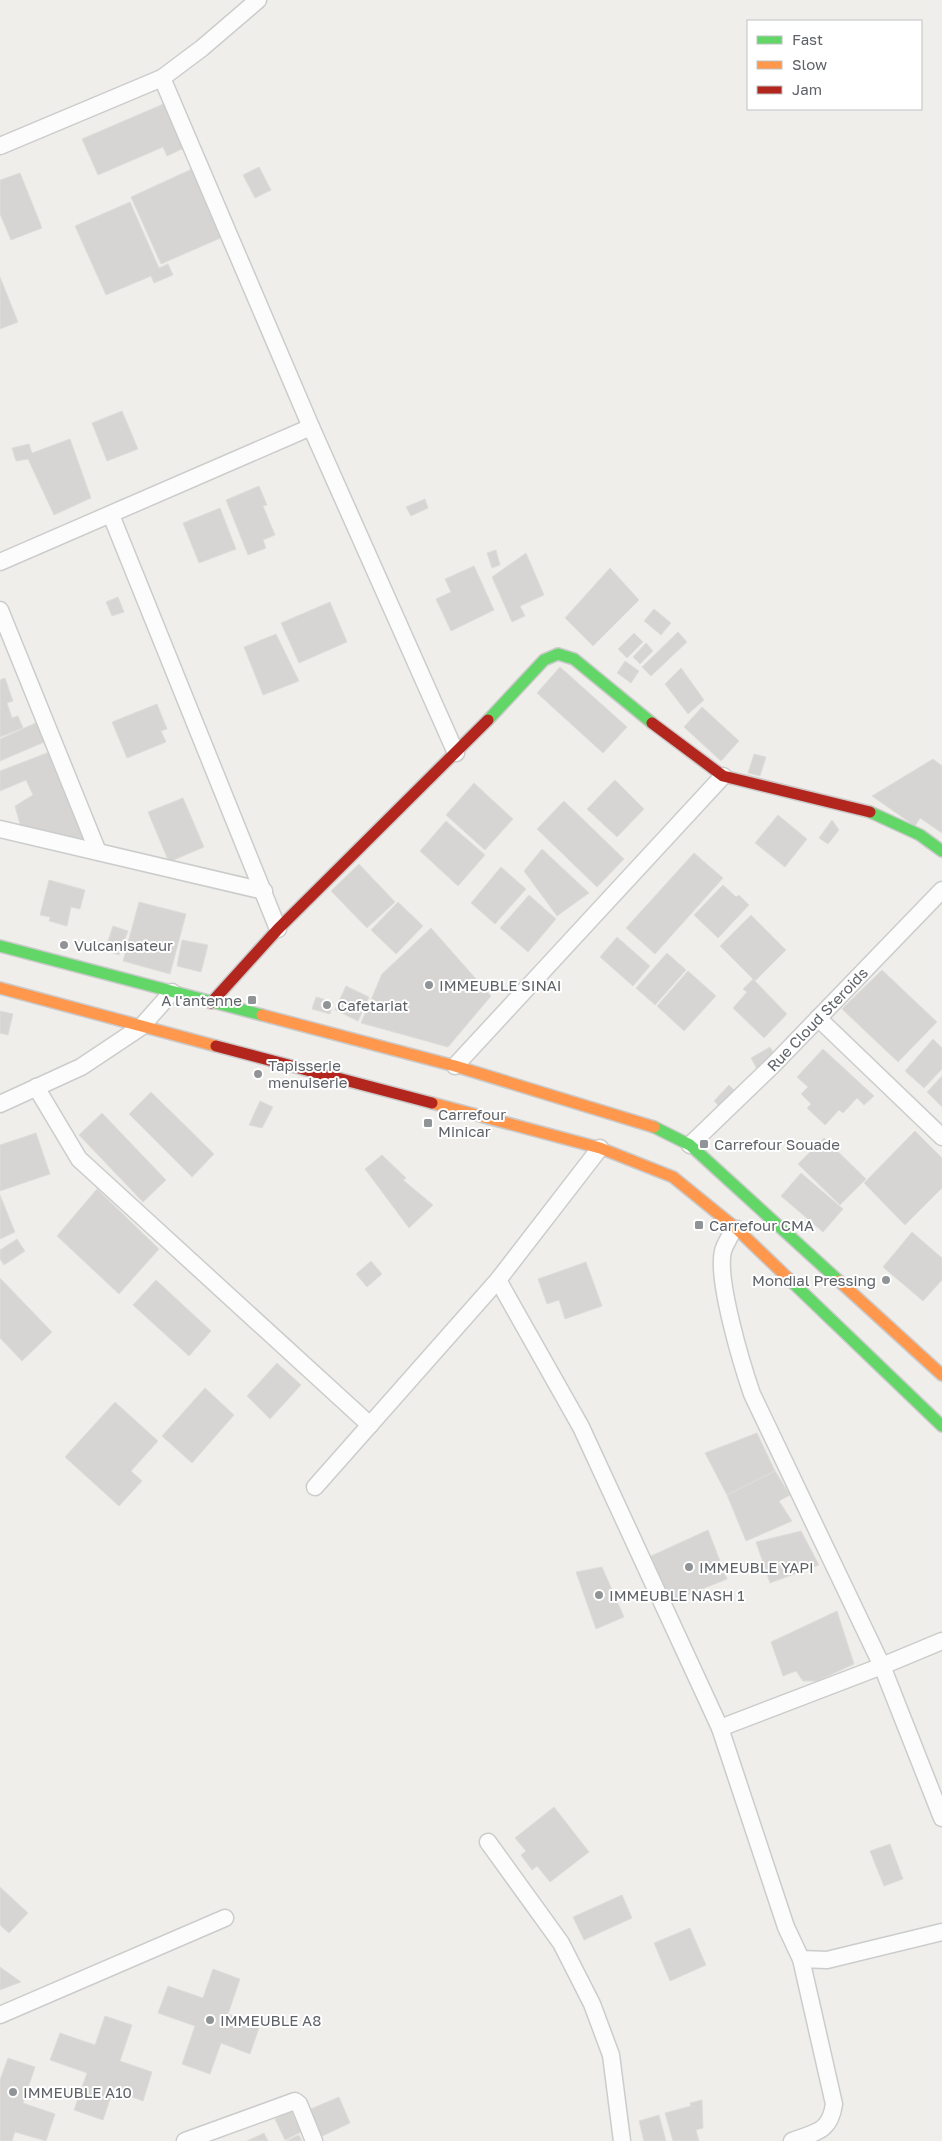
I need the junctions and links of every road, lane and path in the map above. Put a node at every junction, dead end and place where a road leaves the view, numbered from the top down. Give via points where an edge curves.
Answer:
1 (258, 0) edge
2 (162, 78) junction
3 (0, 146) edge
4 (311, 427) junction
5 (111, 515) junction
6 (0, 562) edge
7 (0, 610) edge
8 (456, 753) junction
9 (723, 776) junction
10 (0, 829) edge
11 (98, 852) junction
12 (942, 852) edge
13 (942, 890) edge
14 (264, 891) junction
15 (278, 929) junction
16 (0, 946) edge
17 (0, 988) edge
18 (172, 992) junction
19 (211, 1003) junction
20 (818, 1018) junction
21 (141, 1027) junction
22 (455, 1066) junction
23 (36, 1087) junction
24 (0, 1104) edge
25 (942, 1137) edge
26 (690, 1145) junction
27 (600, 1148) junction
28 (737, 1229) junction
29 (498, 1280) junction
30 (942, 1375) edge
31 (370, 1424) junction
32 (942, 1426) edge
33 (315, 1487) dead end
34 (942, 1641) edge
35 (882, 1666) junction
36 (720, 1728) junction
37 (942, 1818) edge
38 (488, 1842) dead end
39 (225, 1918) dead end
40 (942, 1932) edge
41 (801, 1959) junction
42 (0, 2015) edge
43 (196, 2139) edge
44 (314, 2141) edge
45 (622, 2141) edge
46 (792, 2141) edge

1 - 2 street
2 - 3 street
2 - 4 street
4 - 5 street
4 - 8 street
5 - 6 street
5 - 14 street
7 - 11 street
8 - 9 main road via 544,660 558,654 574,659 660,730
8 - 15 main road
9 - 12 main road via 868,811 920,835
9 - 22 street
10 - 11 street
11 - 14 street
13 - 20 street, Rue Cloud Steroids
14 - 15 street
15 - 19 main road
16 - 18 main road
17 - 21 main road
18 - 19 main road
18 - 21 street
19 - 22 main road
20 - 25 street
20 - 26 street, Rue Cloud Steroids
21 - 23 street via 81,1066
21 - 27 main road via 185,1036
22 - 26 main road via 645,1123
23 - 24 street
23 - 31 street via 79,1159
26 - 30 main road
27 - 28 main road via 673,1178
27 - 29 street
28 - 32 main road
28 - 35 street via 733,1230 723,1251 722,1270 739,1356 752,1394
29 - 31 street
29 - 36 street via 581,1427
31 - 33 street
34 - 35 street
35 - 36 street
35 - 37 street
36 - 41 street via 786,1926
38 - 45 street via 561,1943 592,2004 611,2055
39 - 42 street
40 - 41 street via 827,1960
41 - 46 street via 834,2104 832,2118 822,2130
43 - 44 street via 295,2101

